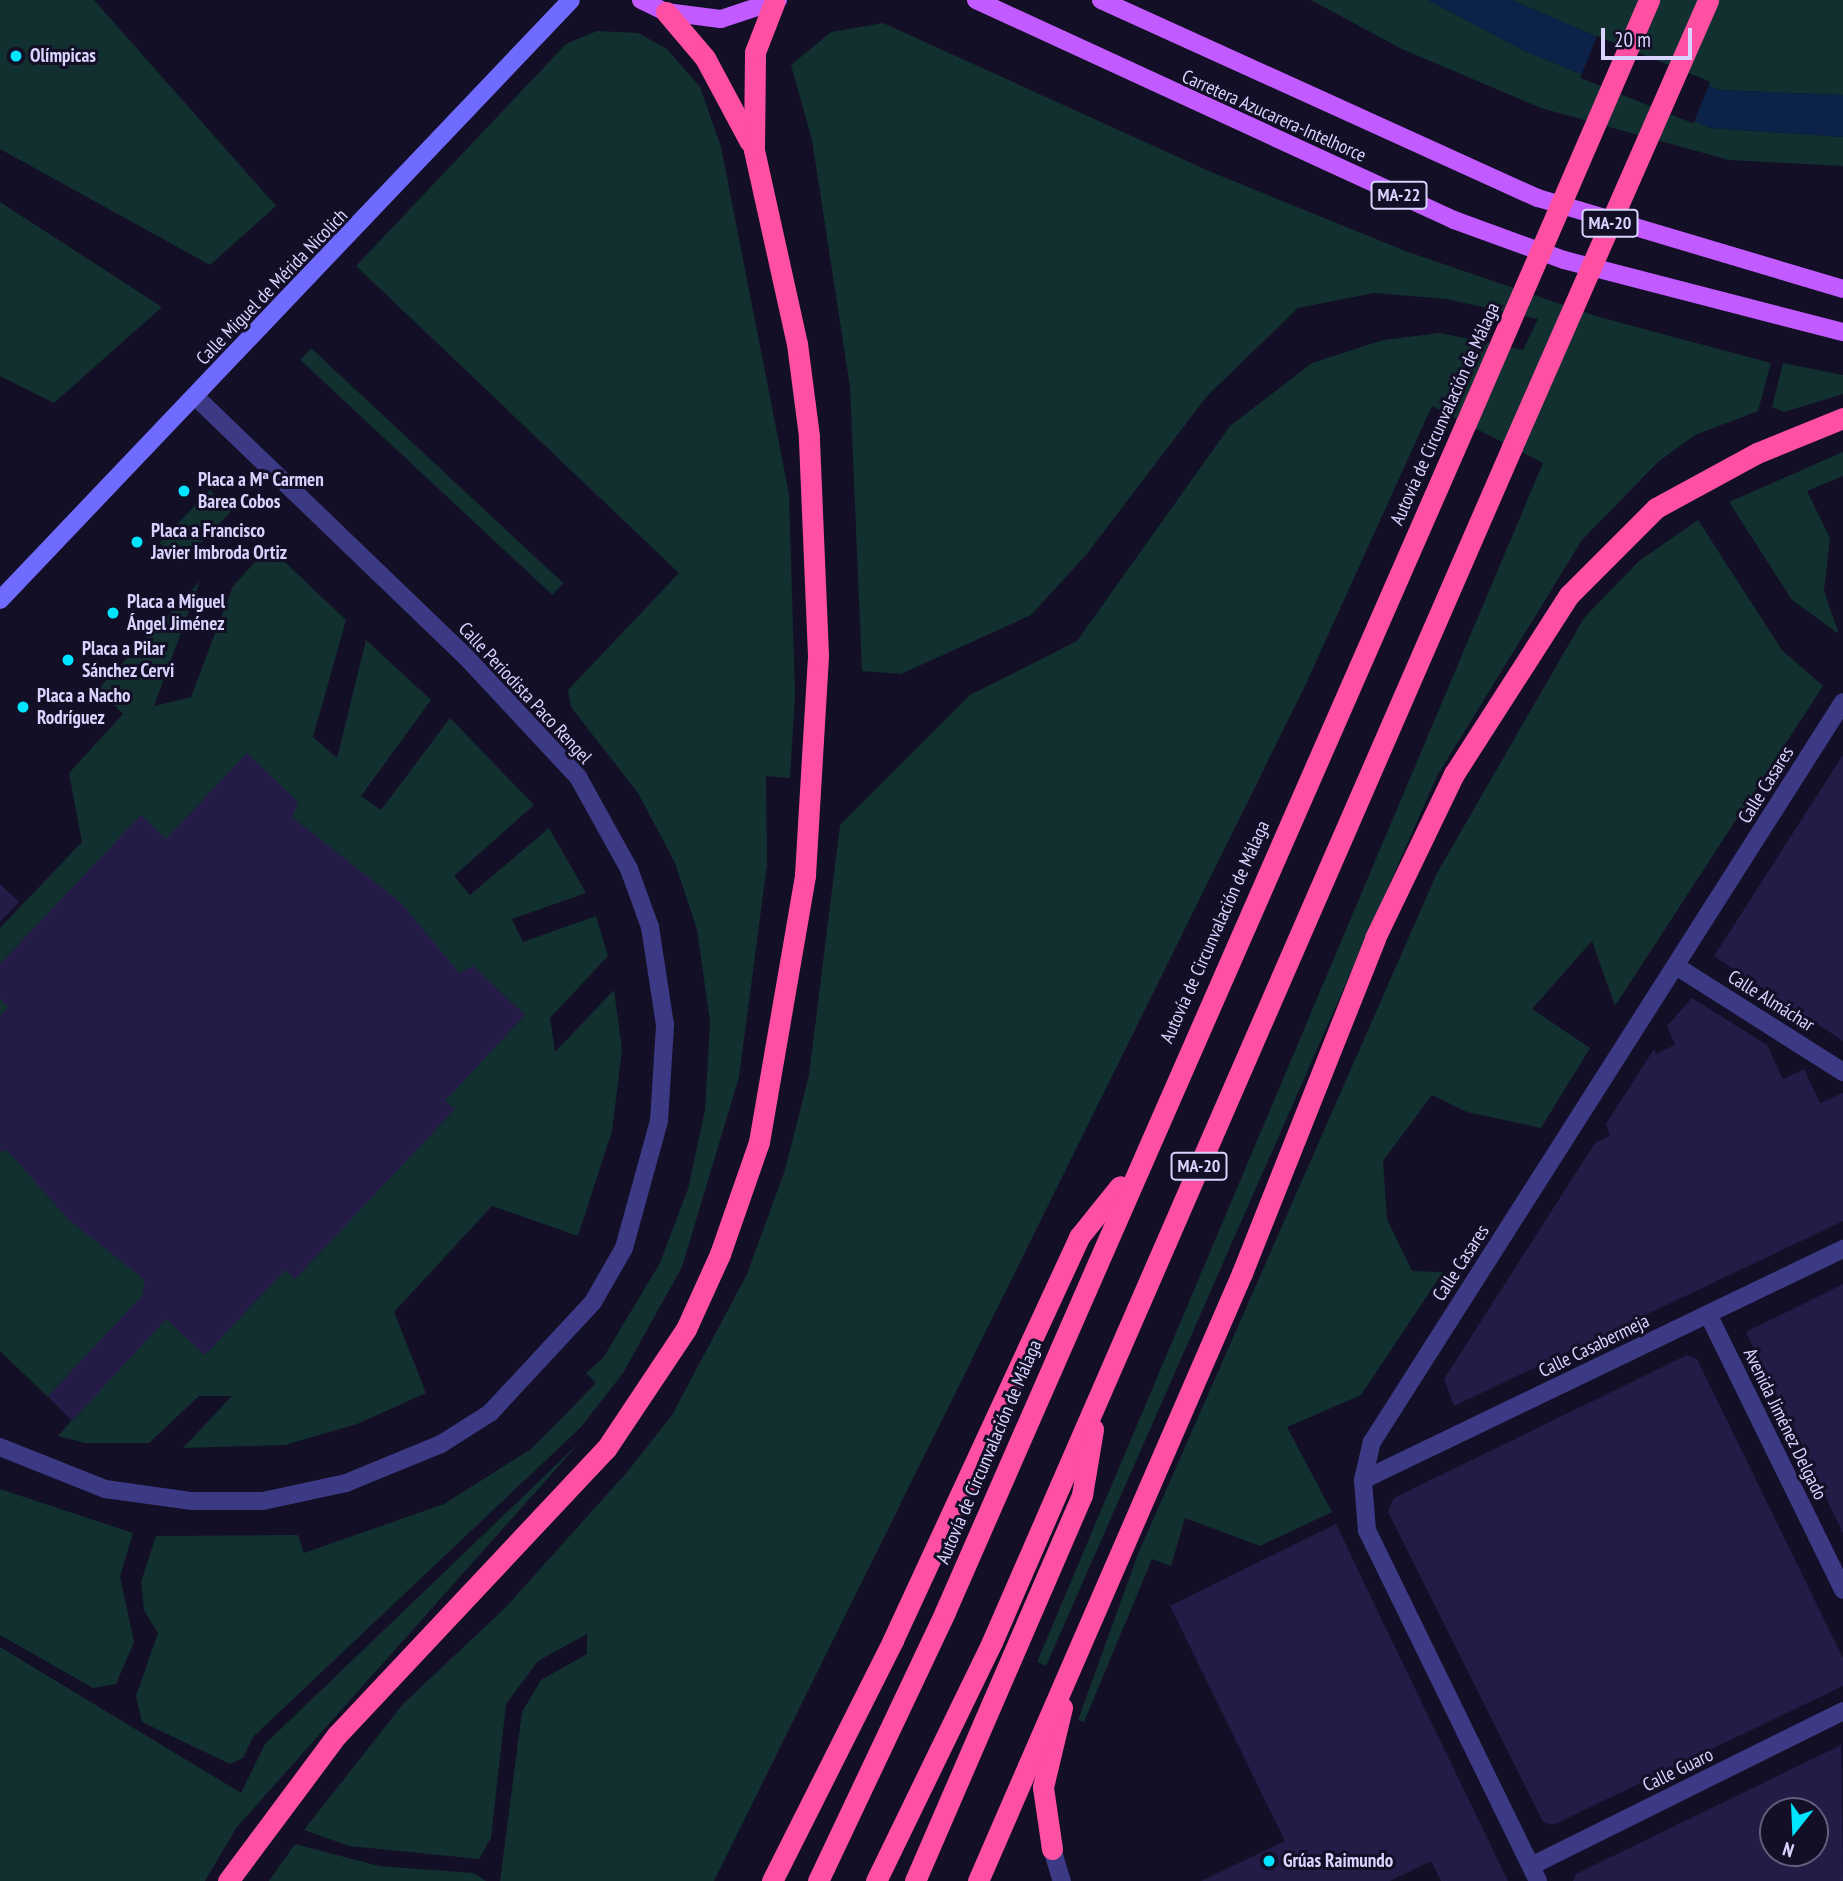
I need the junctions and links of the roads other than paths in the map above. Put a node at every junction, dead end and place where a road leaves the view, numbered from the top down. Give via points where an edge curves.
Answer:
1 (571, 0) edge
2 (641, 0) edge
3 (976, 0) edge
4 (1101, 0) edge
5 (1649, 0) edge
6 (1708, 0) edge
7 (776, 1) edge
8 (666, 12) junction
9 (754, 150) junction
10 (1843, 289) edge
11 (1843, 332) edge
12 (196, 397) junction
13 (1843, 418) edge
14 (0, 600) edge
15 (1843, 702) edge
16 (1676, 966) junction
17 (1843, 1072) edge
18 (1138, 1162) junction
19 (1843, 1249) edge
20 (1708, 1314) junction
21 (1099, 1396) junction
22 (0, 1447) edge
23 (1363, 1480) junction
24 (1843, 1590) edge
25 (1075, 1650) junction
26 (1843, 1711) edge
27 (1052, 1849) joint
28 (1535, 1873) edge
29 (232, 1878) edge
30 (772, 1881) edge
31 (818, 1881) edge
32 (876, 1881) edge
33 (915, 1881) edge
34 (978, 1881) edge
35 (1062, 1881) edge

1 - 12 street, Calle Miguel de Mérida Nicolich
2 - 8 main road
3 - 11 main road, Carretera Azucarera-Intelhorce / MA-22 via 1454,219 1564,260
4 - 10 main road, Carretera Azucarera-Intelhorce / MA-22 via 1538,198
5 - 18 highway, Autovía de Circunvalación de Málaga / MA-20, bridge
6 - 21 highway, MA-20, bridge
7 - 8 main road via 721,19
7 - 9 highway via 755,52
8 - 9 highway via 705,58
9 - 29 highway via 797,344 809,436 818,655 805,875 759,1142 720,1254 685,1329 606,1450 337,1735
12 - 14 street, Calle Miguel de Mérida Nicolich
12 - 22 street, Calle Periodista Paco Rengel via 466,657 578,777 629,869 650,927 665,1025 659,1121 624,1248 593,1301 490,1413 441,1444 346,1483 263,1501 192,1501 105,1489
13 - 25 highway via 1757,453 1656,508 1569,595 1454,774 1375,937 1242,1273
15 - 16 street, Calle Casares
16 - 17 street, Calle Almáchar
16 - 23 street, Calle Casares via 1372,1442
18 - 30 highway via 1079,1237 893,1640
18 - 31 highway, Autovía de Circunvalación de Málaga / MA-20 via 945,1612
19 - 20 street, Calle Casabermeja
20 - 23 street, Calle Casabermeja
20 - 24 street, Avenida Jiménez Delgado
21 - 32 highway, MA-20 via 992,1642
21 - 33 highway via 1083,1495
23 - 28 street, Calle Casares via 1367,1531
25 - 27 highway via 1043,1787
25 - 34 highway
26 - 28 street, Calle Guaro
27 - 35 street

